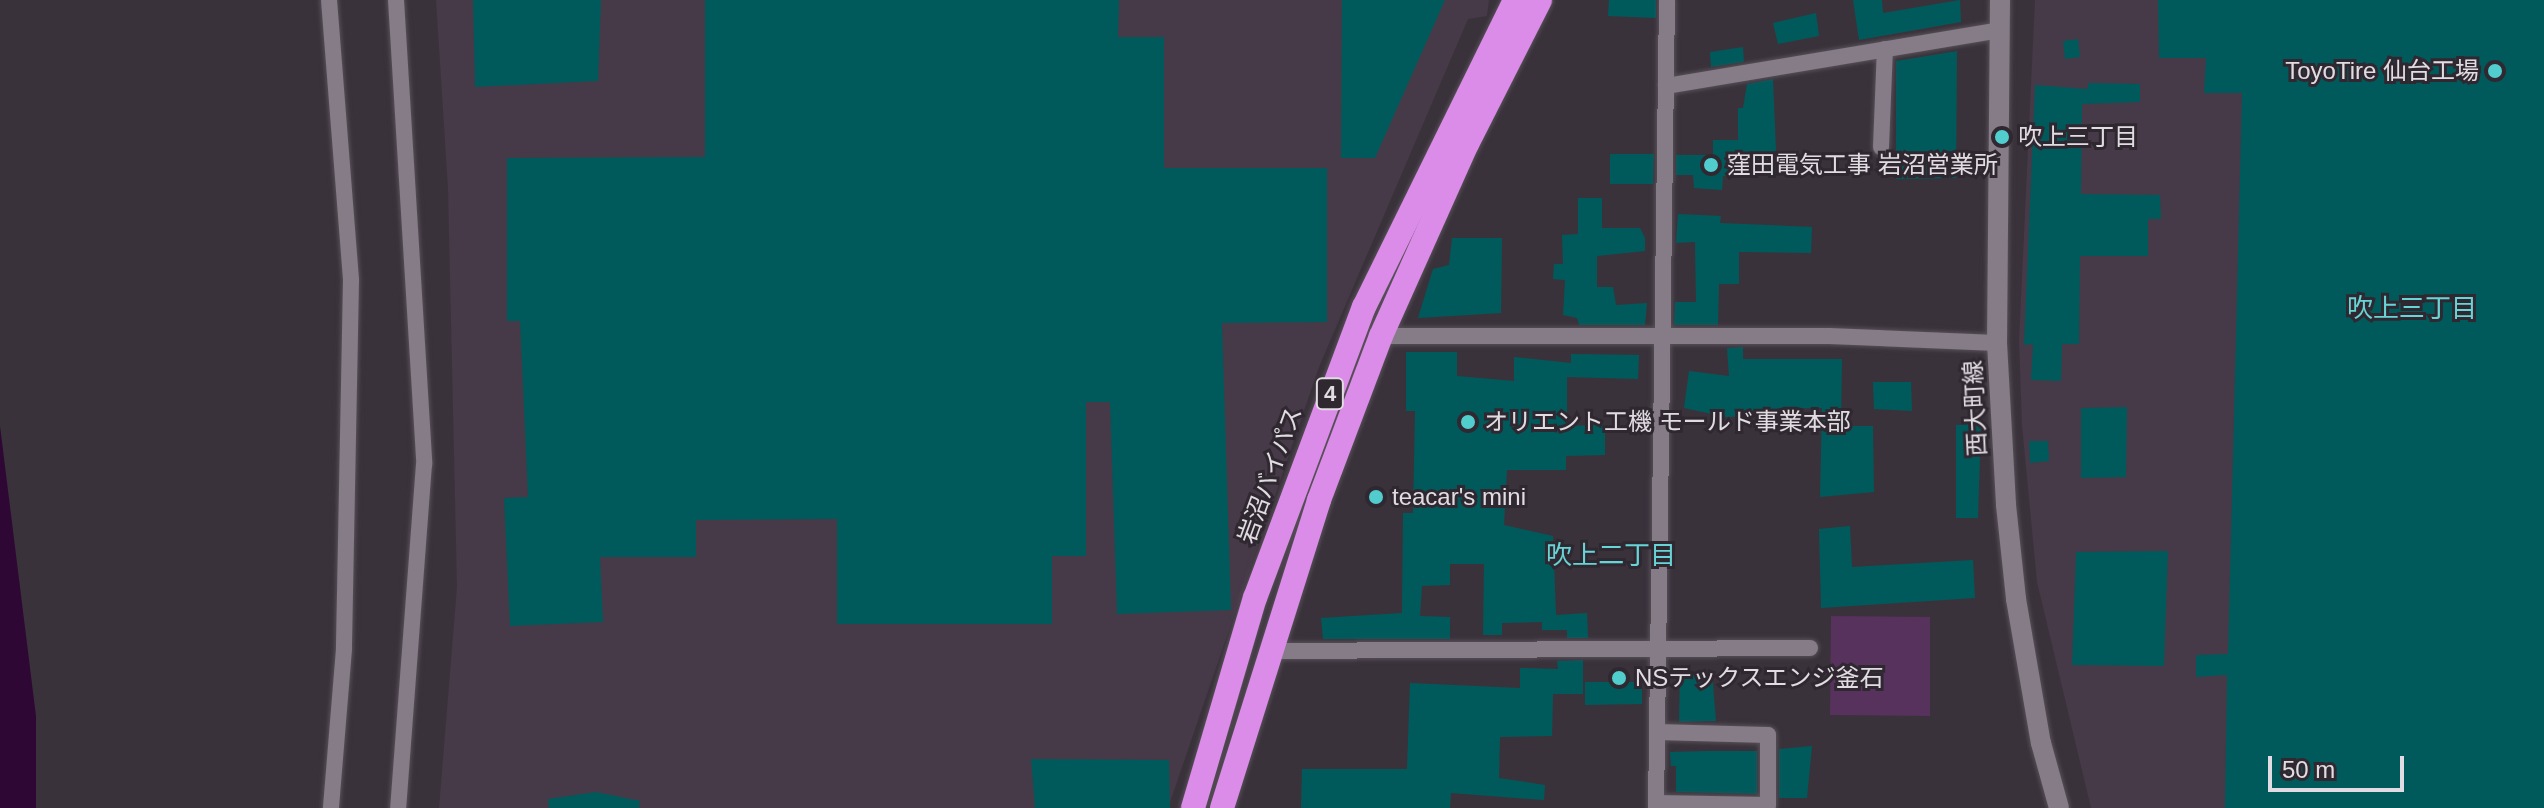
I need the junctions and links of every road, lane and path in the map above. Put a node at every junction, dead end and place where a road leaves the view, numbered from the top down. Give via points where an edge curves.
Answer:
1 (329, 0) edge
2 (396, 0) edge
3 (1515, 0) edge
4 (1540, 0) edge
5 (1667, 0) edge
6 (2000, 0) edge
7 (1999, 30) junction
8 (1885, 49) junction
9 (1666, 86) junction
10 (1881, 147) dead end
11 (1381, 336) junction
12 (1664, 340) junction
13 (1997, 343) junction
14 (1658, 646) junction
15 (1810, 648) dead end
16 (1270, 651) junction
17 (1657, 732) junction
18 (1656, 806) edge
19 (331, 808) edge
20 (398, 808) edge
21 (1193, 808) edge
22 (1222, 808) edge
23 (2059, 808) edge

1 - 19 street via 351,280 344,649
2 - 20 street via 424,464
3 - 21 highway, 岩沼バイパス / 4 via 1364,307 1255,598
4 - 11 highway, 4 via 1467,144
5 - 9 street
6 - 7 street, 西大町線
7 - 8 street
7 - 13 street, 西大町線
8 - 9 street
8 - 10 street
9 - 12 street
11 - 12 street
11 - 16 highway, 4
12 - 13 street via 1829,336
12 - 14 street
13 - 23 street, 西大町線 via 2016,599 2041,743
14 - 15 street
14 - 16 street
14 - 17 street
16 - 22 highway, 4
17 - 18 street
17 - 18 street via 1768,735 1768,805

